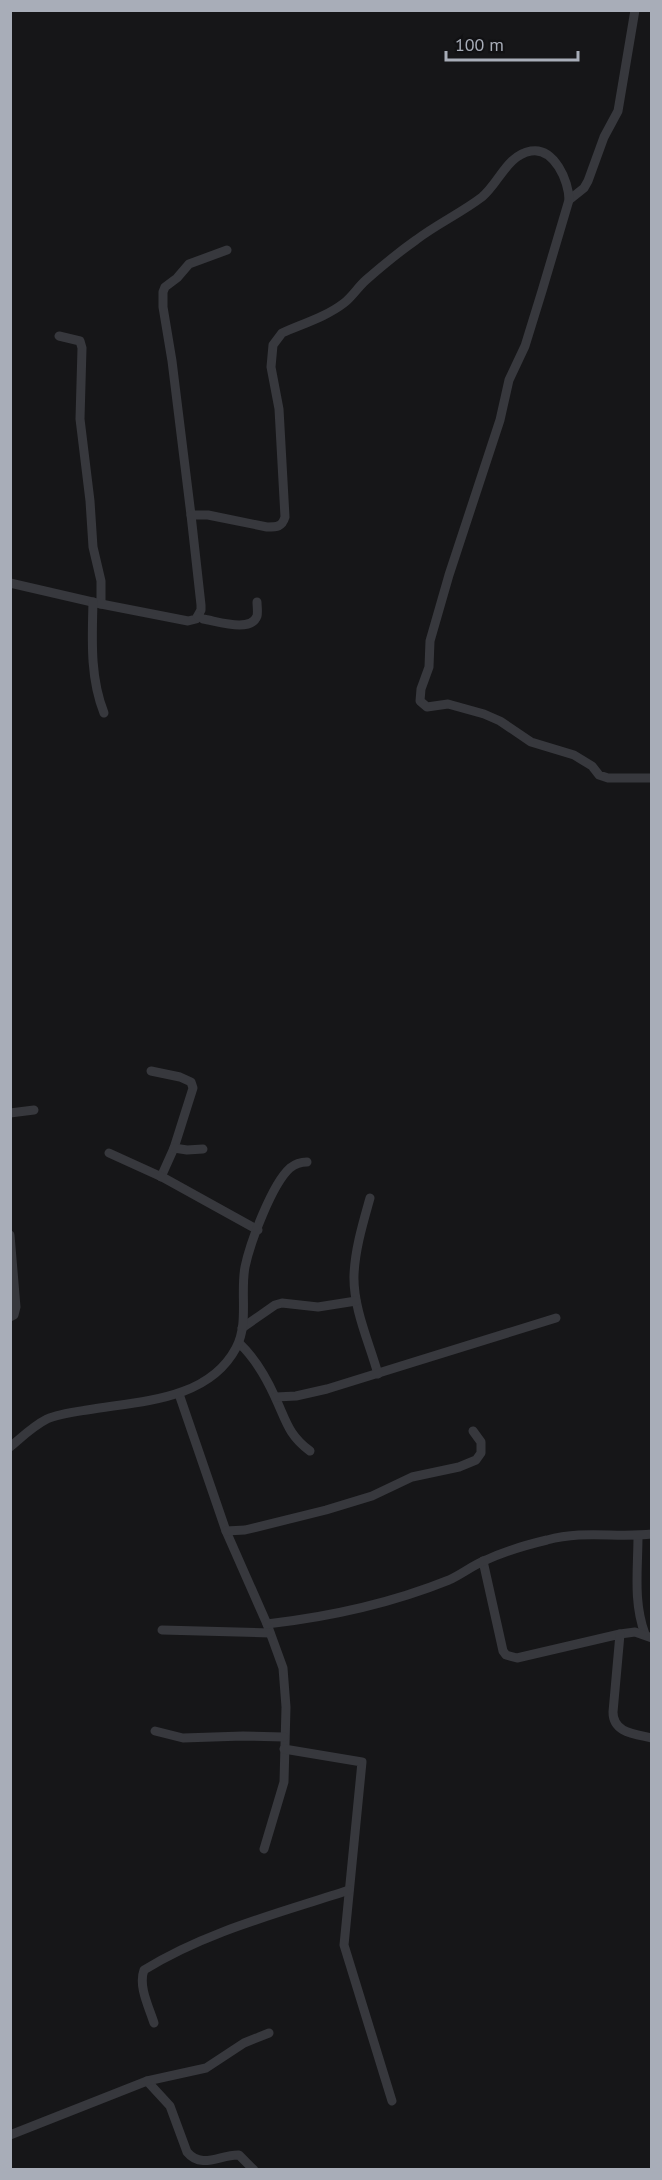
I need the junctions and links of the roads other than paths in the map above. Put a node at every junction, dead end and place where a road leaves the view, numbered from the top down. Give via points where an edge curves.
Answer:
1 (635, 10) edge
2 (569, 200) junction
3 (227, 250) dead end
4 (59, 336) dead end
5 (191, 515) junction
6 (10, 583) edge
7 (256, 602) dead end
8 (97, 603) junction
9 (198, 616) junction
10 (104, 713) dead end
11 (651, 778) edge
12 (151, 1071) dead end
13 (34, 1110) dead end
14 (10, 1113) edge
15 (174, 1148) junction
16 (203, 1149) dead end
17 (109, 1153) dead end
18 (307, 1162) dead end
19 (161, 1177) junction
20 (370, 1198) dead end
21 (258, 1230) junction
22 (10, 1235) edge
23 (356, 1301) junction
24 (10, 1317) edge
25 (556, 1318) dead end
26 (242, 1328) junction
27 (239, 1343) junction
28 (378, 1374) junction
29 (179, 1394) junction
30 (276, 1397) junction
31 (473, 1431) dead end
32 (10, 1447) edge
33 (310, 1451) dead end
34 (226, 1531) junction
35 (651, 1534) edge
36 (638, 1536) junction
37 (483, 1561) junction
38 (268, 1628) junction
39 (162, 1630) dead end
40 (620, 1634) junction
41 (644, 1635) edge
42 (155, 1731) dead end
43 (284, 1737) junction
44 (651, 1738) edge
45 (284, 1749) junction
46 (264, 1849) dead end
47 (349, 1890) junction
48 (154, 2023) dead end
49 (268, 2033) dead end
50 (147, 2081) junction
51 (392, 2102) dead end
52 (10, 2135) edge
53 (254, 2169) edge

1 - 2 street via 618,111 588,182
2 - 5 street via 569,191 553,158 539,151 524,154 508,165 482,197 409,245 343,304 282,333 273,345 271,367 279,409 283,523 267,527
2 - 11 street via 448,574 430,641 429,667 419,695 422,705 427,707 448,704 500,721 537,745 574,755 599,775
3 - 5 street via 189,264 163,292
4 - 8 street via 80,341 82,348 80,419 93,547 101,581
5 - 9 street via 201,605
6 - 8 street
7 - 9 street via 257,616 246,626
8 - 9 street via 188,621
8 - 10 street via 92,652 97,693
12 - 15 street via 180,1077 193,1088
13 - 14 street
15 - 16 street
15 - 19 street
17 - 19 street
18 - 21 street via 299,1162 282,1178
19 - 21 street
20 - 23 street via 354,1274
21 - 26 street via 245,1268
22 - 24 street via 16,1307
23 - 26 street via 318,1307 282,1303
23 - 28 street
25 - 28 street
26 - 27 street
27 - 29 street via 211,1379
27 - 30 street via 255,1360
28 - 30 street via 296,1396
29 - 32 street via 48,1419
29 - 34 street
30 - 33 street via 289,1431
31 - 34 street via 481,1442 481,1453 476,1460 459,1467 412,1477 372,1496 326,1510
34 - 38 street
35 - 36 street
36 - 37 street via 580,1533 548,1539
36 - 41 street via 636,1580
37 - 38 street via 451,1579 405,1596
37 - 40 street via 506,1655 517,1658
38 - 39 street
38 - 43 street via 282,1668
40 - 41 street
40 - 44 street via 614,1722 623,1731
42 - 43 street via 183,1738
43 - 45 street
45 - 46 street via 284,1782
45 - 47 street via 362,1762
47 - 48 street via 217,1934 144,1970 142,1987
47 - 51 street via 344,1945
49 - 50 street via 244,2043 206,2068
50 - 52 street
50 - 53 street via 170,2106 191,2156 209,2161 239,2155

